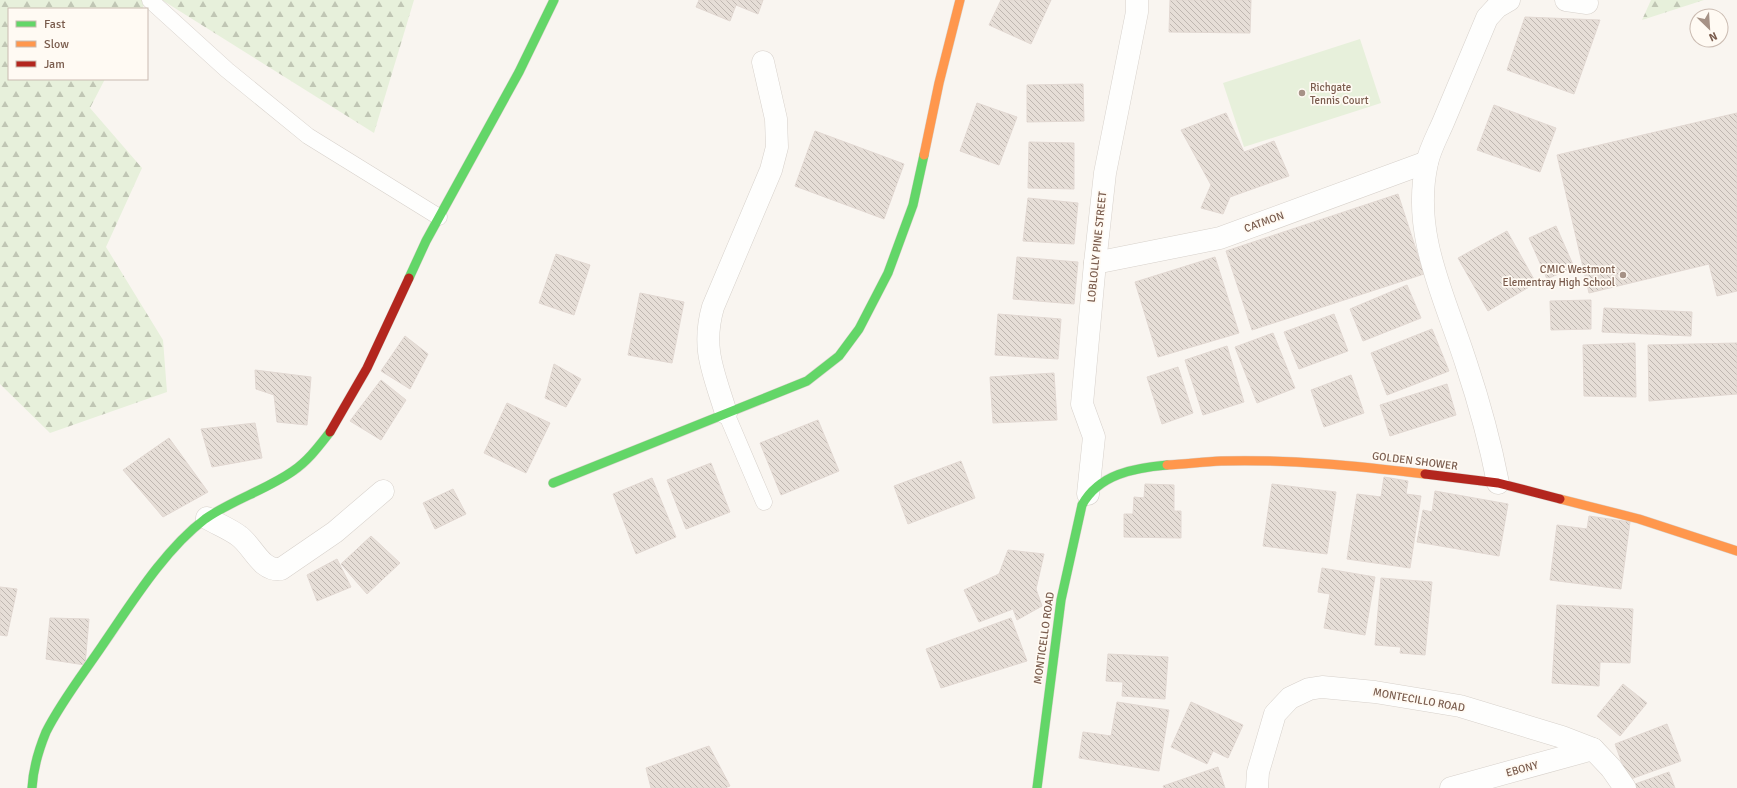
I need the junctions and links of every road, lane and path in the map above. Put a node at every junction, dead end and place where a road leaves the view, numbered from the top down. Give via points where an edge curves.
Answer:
1 (150, 0) edge
2 (554, 0) edge
3 (960, 0) edge
4 (1137, 0) edge
5 (1509, 0) edge
6 (763, 62) dead end
7 (1427, 162) junction
8 (439, 217) junction
9 (1095, 263) junction
10 (726, 413) junction
11 (553, 483) dead end
12 (1498, 483) junction
13 (383, 490) dead end
14 (1088, 494) junction
15 (764, 502) dead end
16 (207, 518) junction
17 (1737, 551) edge
18 (1593, 749) junction
19 (32, 788) edge
20 (1037, 788) edge
21 (1257, 788) edge
22 (1451, 788) edge
23 (1625, 788) edge

1 - 8 lane via 227,70 308,136
2 - 8 street via 519,72
3 - 10 street via 913,205 888,273 859,329 839,356 807,381
4 - 9 street, LOBLOLLY PINE STREET via 1137,12 1105,173
5 - 7 street via 1497,7 1487,18
6 - 10 street via 776,119 777,147 771,170 708,324 710,361
7 - 9 street, CATMON via 1220,238
7 - 12 street via 1422,189 1425,237 1431,262 1467,364 1492,450
8 - 16 street via 367,368 334,427 315,452 293,471
9 - 14 street, LOBLOLLY PINE STREET via 1082,404 1094,437
10 - 11 street
10 - 15 lane
12 - 14 street, GOLDEN SHOWER via 1372,468 1296,462 1221,461 1131,471 1105,480
12 - 17 street, GOLDEN SHOWER via 1639,519
13 - 16 street via 335,532 281,569 274,570 268,567 240,536
14 - 20 street, MONTICELLO ROAD via 1078,518 1061,600
16 - 19 street via 190,531 146,583 68,695 46,733 33,775
18 - 21 street, MONTECILLO ROAD via 1460,706 1368,691 1322,687 1309,689 1290,698 1275,714 1258,772
18 - 22 street, EBONY
18 - 23 street, MONTECILLO ROAD

